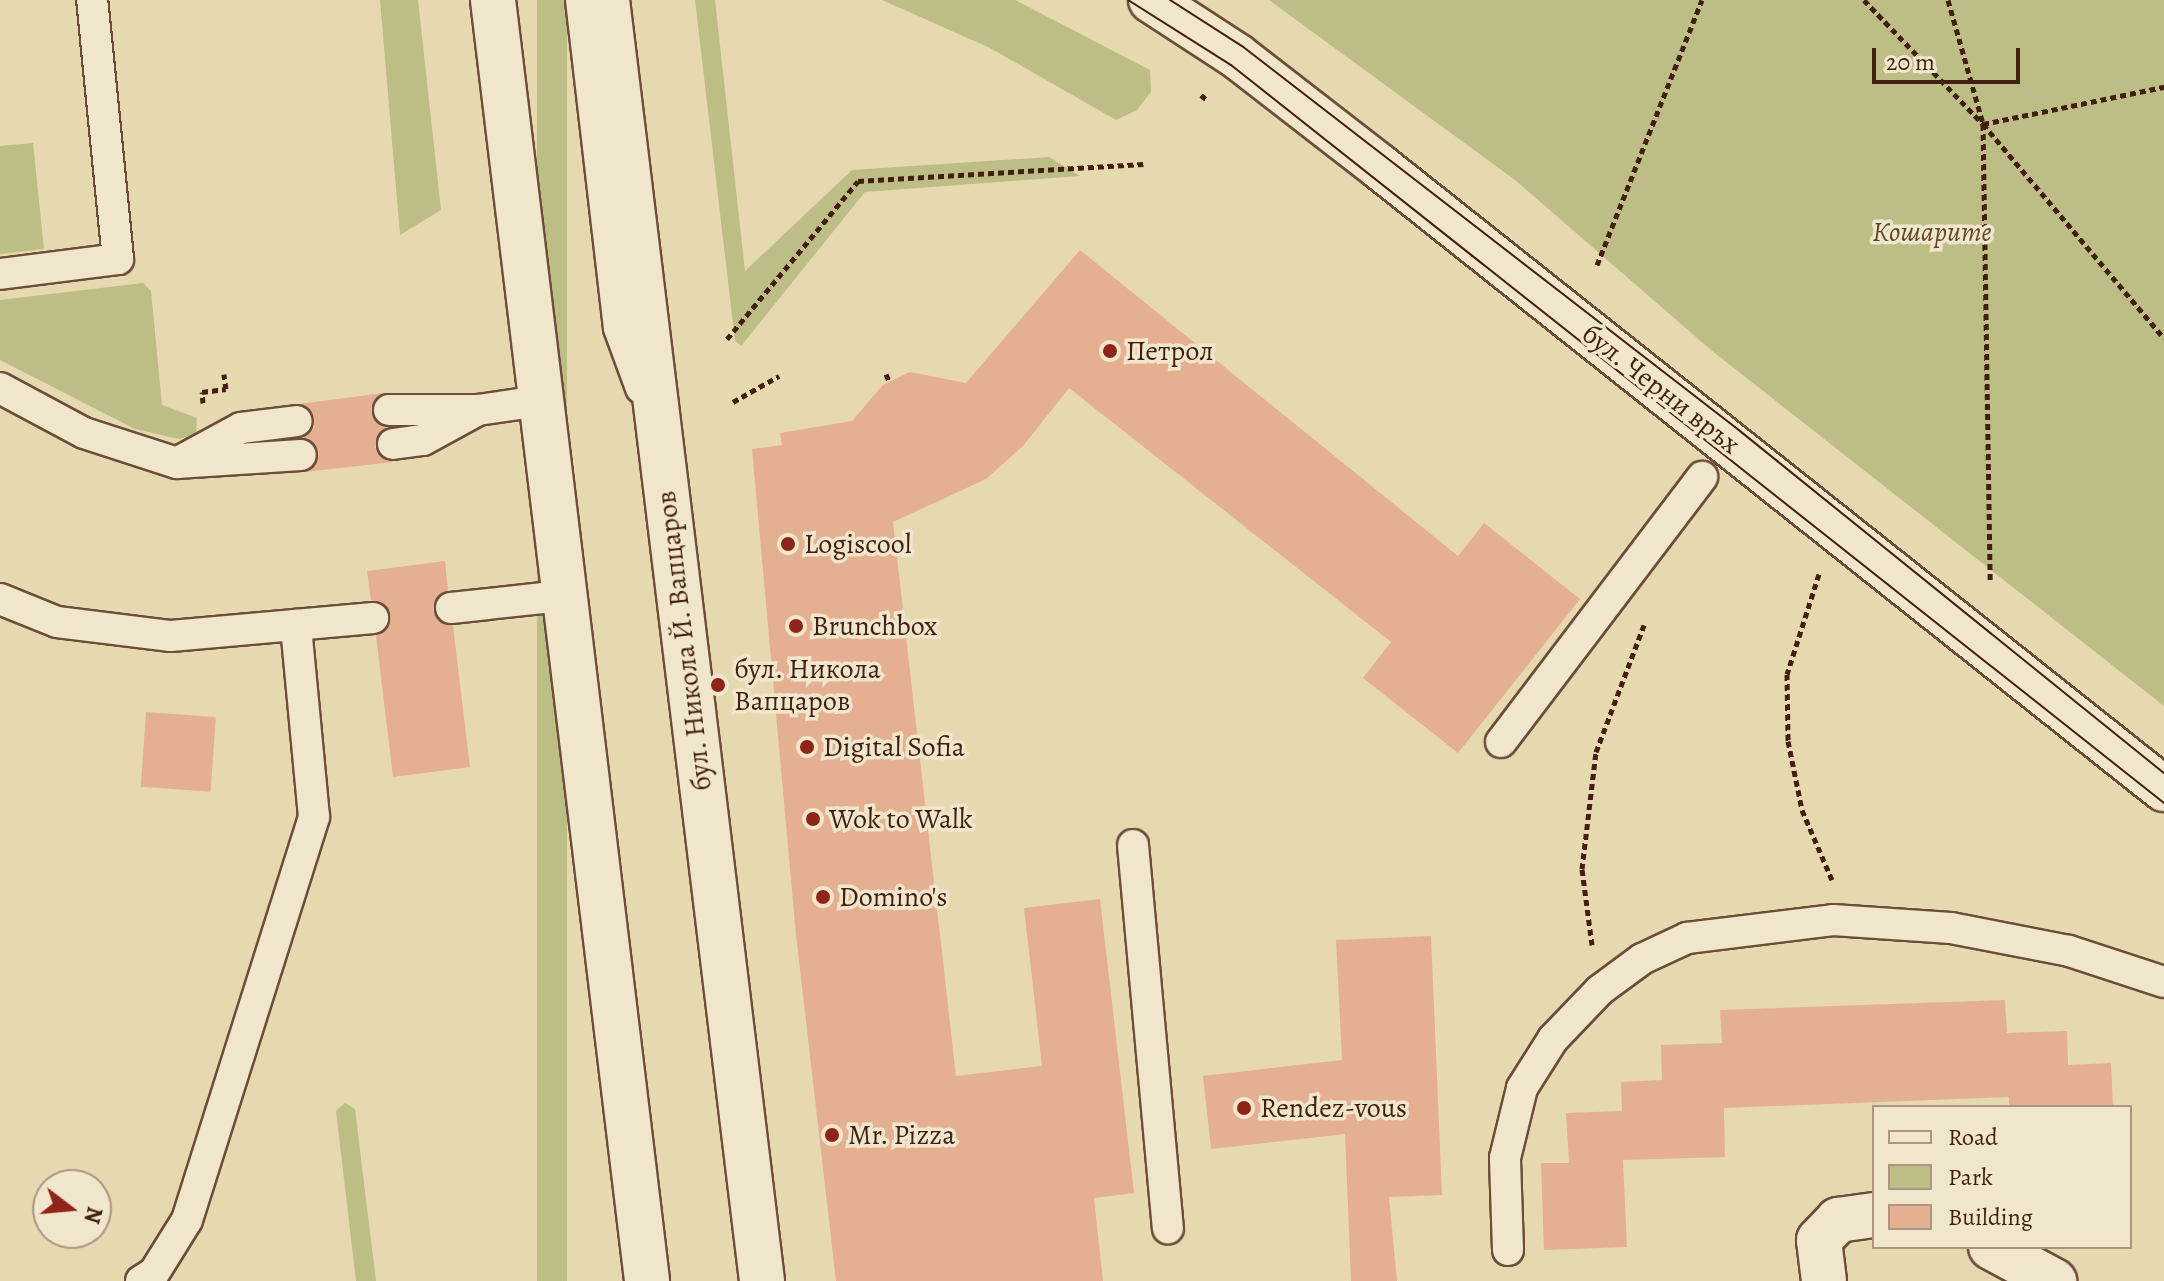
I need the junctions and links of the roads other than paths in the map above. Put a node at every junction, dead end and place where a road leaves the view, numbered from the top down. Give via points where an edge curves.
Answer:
1 (92, 0) edge
2 (493, 0) edge
3 (581, 0) edge
4 (607, 0) edge
5 (1151, 0) edge
6 (0, 274) edge
7 (0, 388) edge
8 (540, 401) junction
9 (389, 410) dead end
10 (478, 410) junction
11 (297, 421) dead end
12 (660, 443) junction
13 (393, 444) dead end
14 (301, 455) dead end
15 (177, 463) junction
16 (1702, 477) dead end
17 (561, 596) junction
18 (0, 599) edge
19 (451, 608) dead end
20 (373, 618) dead end
21 (296, 625) junction
22 (1501, 742) dead end
23 (2164, 789) edge
24 (1133, 845) dead end
25 (2164, 982) edge
26 (1872, 1215) edge
27 (1168, 1228) dead end
28 (1995, 1249) edge
29 (1508, 1250) dead end
30 (141, 1281) edge
31 (647, 1281) edge
32 (762, 1281) edge
33 (1824, 1281) edge
34 (2054, 1281) edge

1 - 6 lane via 118,259
2 - 8 main road
3 - 12 lane via 619,328
4 - 12 main road, бул. Никола Й. Вапцаров
5 - 23 main road, бул. Черни връх via 1285,93
7 - 15 lane via 84,433
8 - 10 lane
8 - 17 main road
9 - 10 lane
10 - 13 lane via 423,440
11 - 15 lane via 241,428
12 - 32 main road, бул. Никола Й. Вапцаров
14 - 15 lane
16 - 22 lane
17 - 19 lane
17 - 31 main road
18 - 21 lane via 57,622 171,636
20 - 21 lane
21 - 30 lane via 314,817 187,1220 154,1273
24 - 27 lane
25 - 29 lane via 2069,951 1951,928 1856,921 1687,938 1642,959 1600,990 1553,1039 1522,1088 1505,1158
26 - 33 main road via 1838,1220 1819,1240
28 - 34 main road

